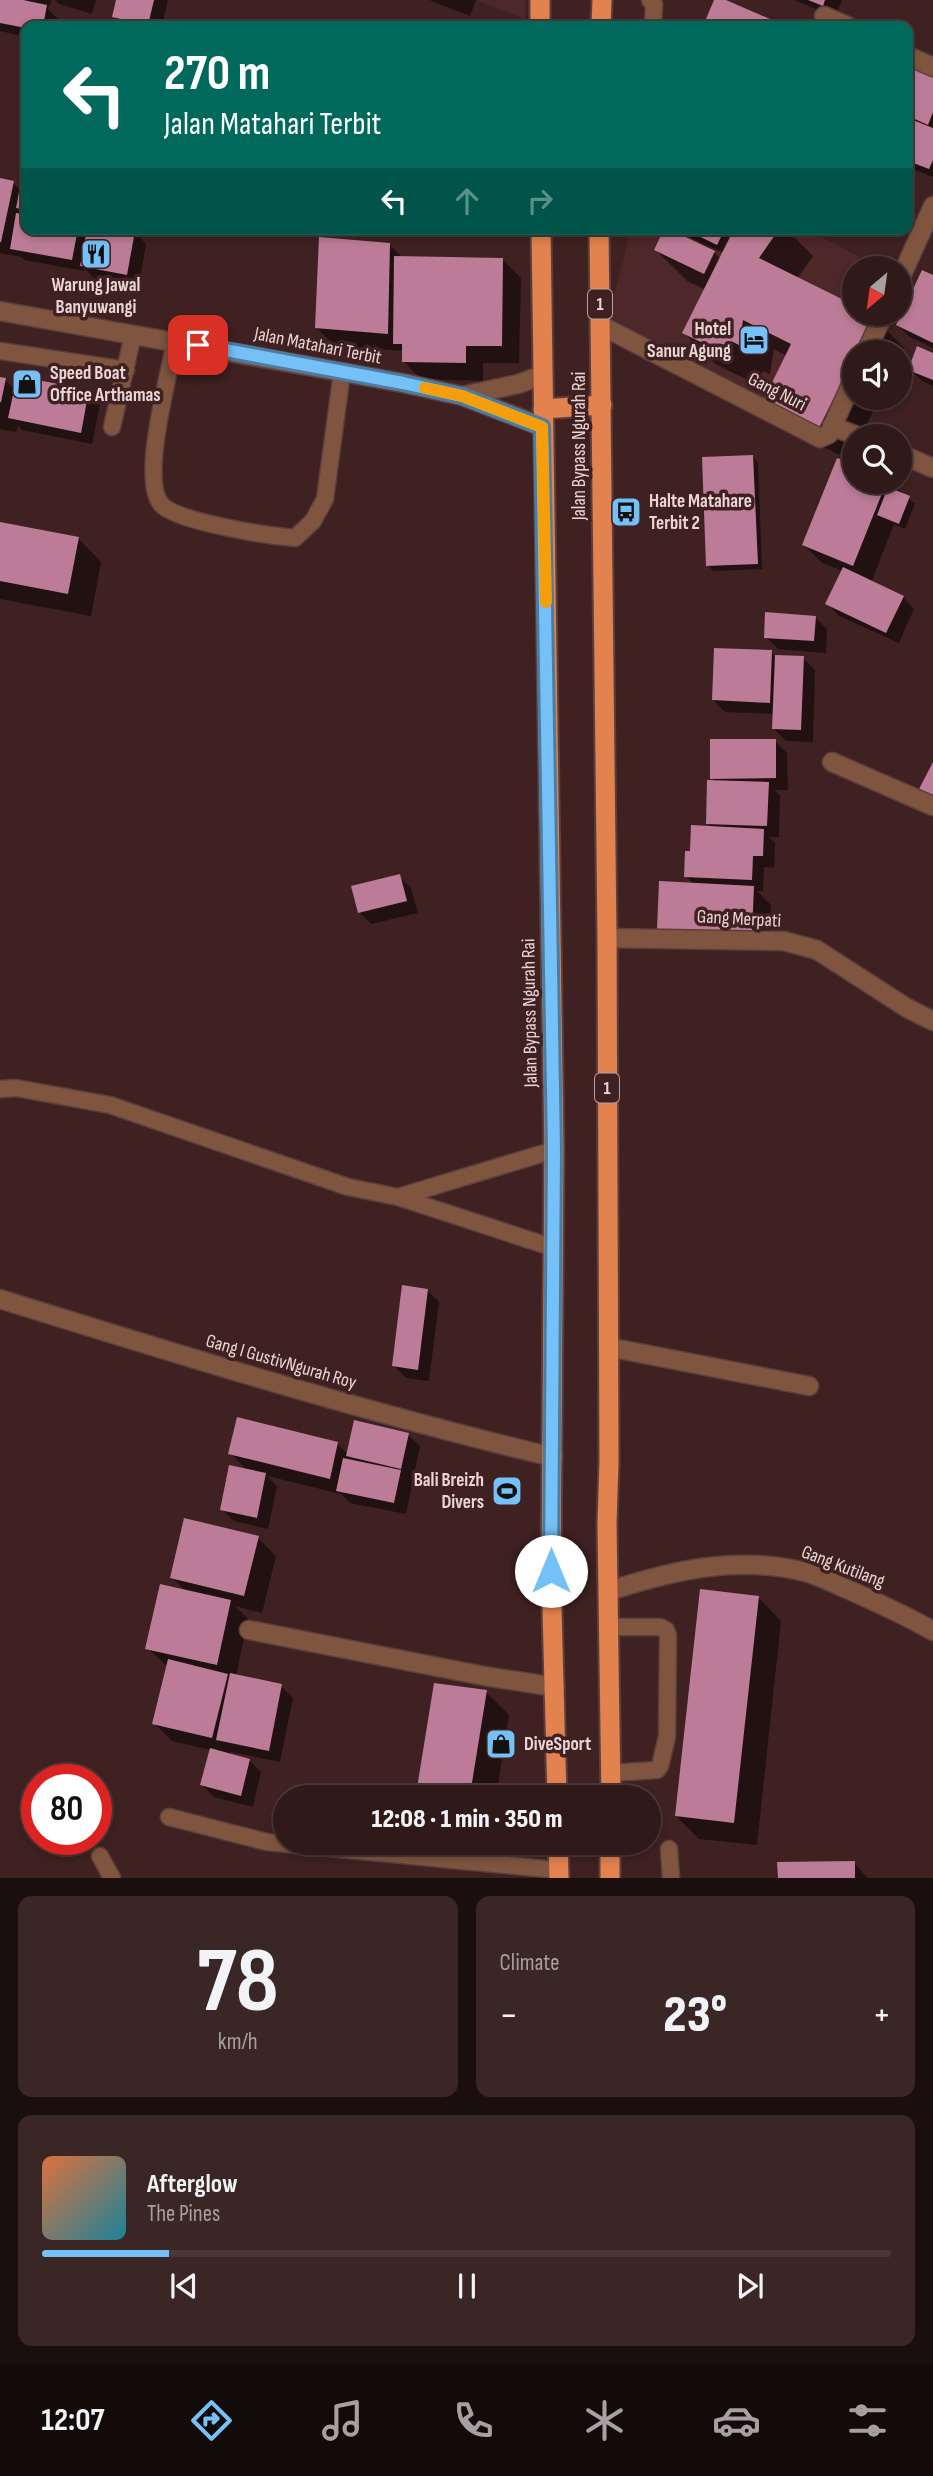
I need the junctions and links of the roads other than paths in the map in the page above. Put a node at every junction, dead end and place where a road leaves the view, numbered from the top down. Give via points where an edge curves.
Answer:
1 (540, 0) edge
2 (602, 0) edge
3 (650, 0) edge
4 (824, 16) dead end
5 (540, 21) edge
6 (601, 21) edge
7 (653, 21) edge
8 (835, 21) edge
9 (913, 58) edge
10 (933, 68) edge
11 (933, 206) edge
12 (541, 235) edge
13 (599, 235) edge
14 (910, 256) edge
15 (0, 311) edge
16 (600, 325) junction
17 (133, 335) junction
18 (174, 342) junction
19 (0, 351) edge
20 (125, 370) junction
21 (342, 372) junction
22 (542, 375) junction
23 (462, 396) junction
24 (842, 404) edge
25 (602, 405) junction
26 (543, 418) junction
27 (832, 426) junction
28 (112, 427) dead end
29 (842, 430) edge
30 (912, 459) edge
31 (933, 468) edge
32 (832, 762) dead end
33 (933, 806) edge
34 (607, 938) junction
35 (933, 1021) edge
36 (0, 1088) edge
37 (554, 1150) junction
38 (398, 1197) junction
39 (554, 1248) junction
40 (0, 1299) edge
41 (608, 1347) junction
42 (809, 1386) dead end
43 (553, 1457) junction
44 (610, 1591) junction
45 (609, 1627) junction
46 (249, 1630) dead end
47 (933, 1630) edge
48 (555, 1687) junction
49 (611, 1773) junction
50 (557, 1785) edge
51 (611, 1785) edge
52 (169, 1817) dead end
53 (669, 1849) dead end
54 (558, 1855) edge
55 (610, 1855) edge
56 (100, 1856) dead end
57 (558, 1874) edge
58 (113, 1878) edge
59 (610, 1878) edge
60 (671, 1878) edge

1 - 5 highway
2 - 6 highway
3 - 7 lane
4 - 8 street
9 - 10 street
11 - 14 street
12 - 22 highway, Jalan Bypass Ngurah Rai
13 - 16 highway, Jalan Bypass Ngurah Rai / 1
15 - 17 street, Jalan Matahari Terbit
16 - 25 highway, Jalan Bypass Ngurah Rai / 1
16 - 27 street, Gang Nuri via 820,438 829,434
17 - 18 street, Jalan Matahari Terbit
17 - 20 lane
18 - 21 street, Jalan Matahari Terbit
18 - 21 lane via 153,461 153,487 162,505 183,516 267,536 295,538 313,521 325,499
19 - 20 lane
20 - 28 lane
21 - 23 street, Jalan Matahari Terbit
22 - 23 street, Jalan Matahari Terbit
22 - 26 highway, Jalan Bypass Ngurah Rai
23 - 26 street, Jalan Matahari Terbit
24 - 27 street
25 - 26 highway
25 - 34 highway, Jalan Bypass Ngurah Rai / 1
26 - 37 highway, Jalan Bypass Ngurah Rai
27 - 29 street
30 - 31 street
32 - 33 street
34 - 35 street, Gang Merpati via 784,941 817,950
34 - 41 highway, Jalan Bypass Ngurah Rai / 1
36 - 38 lane via 110,1105 348,1186
37 - 38 lane
37 - 39 highway, Jalan Bypass Ngurah Rai
38 - 39 lane
39 - 43 highway, Jalan Bypass Ngurah Rai
40 - 43 street, Gang I GustivNgurah Roy via 172,1353
41 - 42 street
41 - 44 highway, Jalan Bypass Ngurah Rai / 1
43 - 48 highway, Jalan Bypass Ngurah Rai
44 - 45 highway, Jalan Bypass Ngurah Rai / 1
44 - 47 street, Gang Kutilang via 689,1569 765,1565 807,1572
45 - 49 highway, Jalan Bypass Ngurah Rai / 1
45 - 49 lane via 660,1627 668,1636 667,1737 660,1766 638,1773
46 - 48 street
48 - 50 highway, Jalan Bypass Ngurah Rai
49 - 51 highway, Jalan Bypass Ngurah Rai / 1
52 - 57 lane via 267,1842
53 - 60 lane
54 - 57 highway
55 - 59 highway
56 - 58 lane

